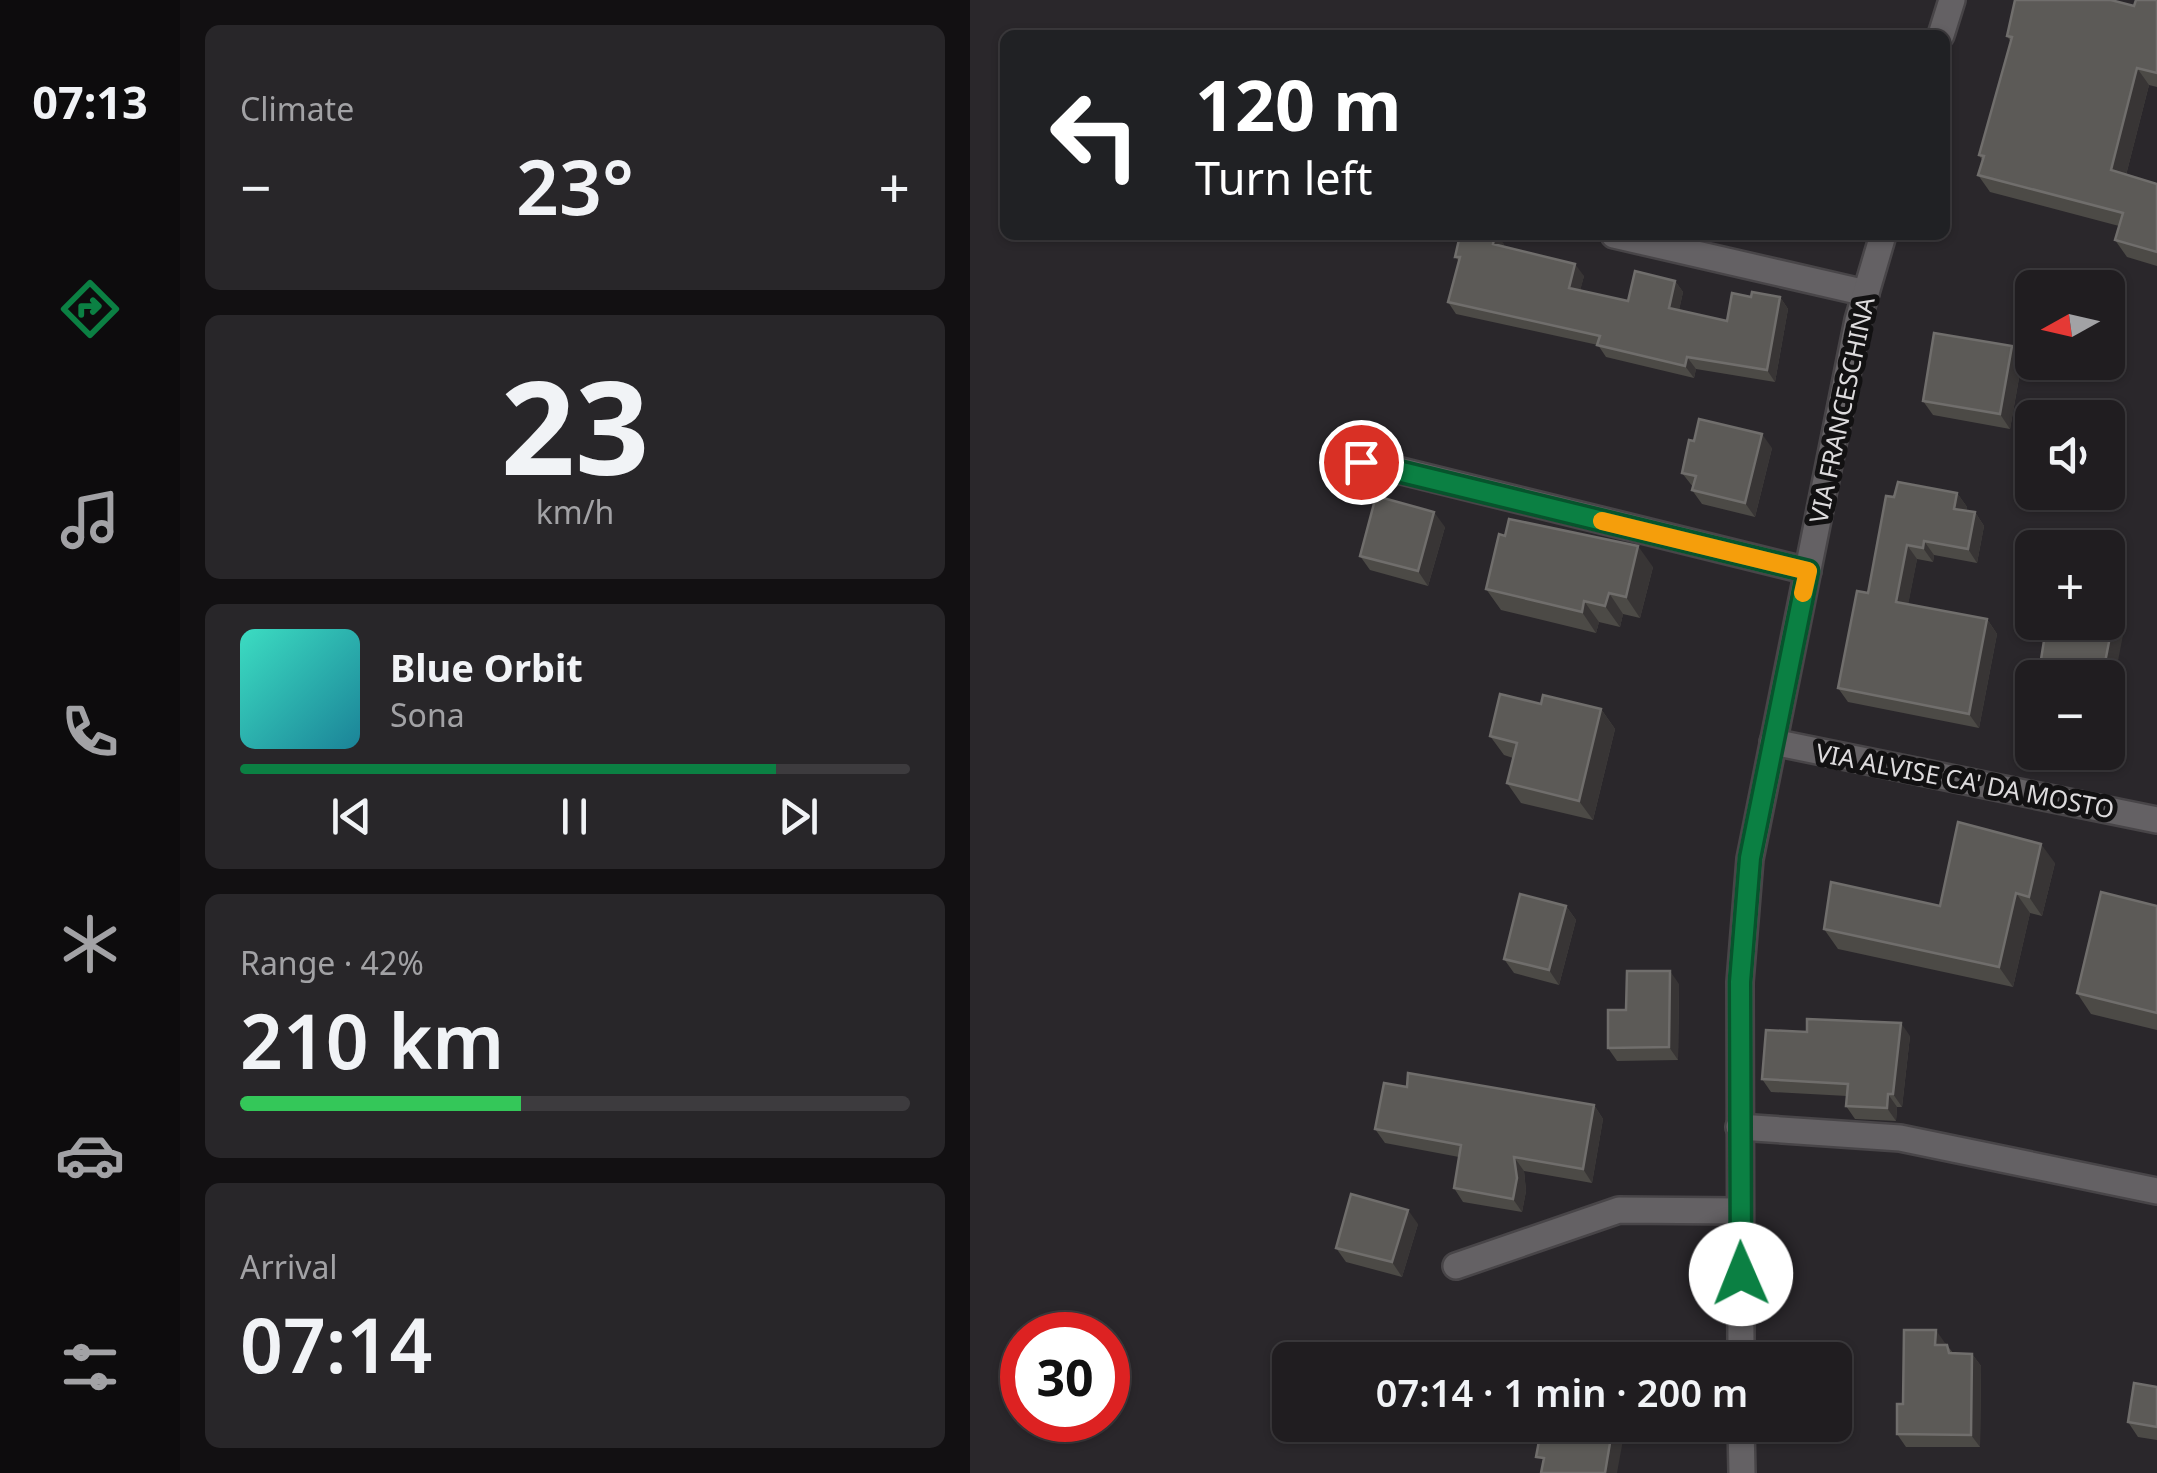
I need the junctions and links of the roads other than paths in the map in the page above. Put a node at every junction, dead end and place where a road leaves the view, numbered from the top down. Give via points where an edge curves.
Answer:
1 (1952, 0) edge
2 (1943, 30) edge
3 (1636, 240) edge
4 (1882, 240) edge
5 (1866, 293) junction
6 (1361, 462) dead end
7 (1808, 571) junction
8 (1773, 742) junction
9 (2157, 820) edge
10 (1739, 1126) junction
11 (2157, 1192) edge
12 (1740, 1211) junction
13 (1456, 1266) dead end
14 (1741, 1342) edge
15 (1742, 1442) edge
16 (1742, 1473) edge

1 - 2 street
3 - 5 street
4 - 5 street, VIA FRANCESCHINA
5 - 7 street, VIA FRANCESCHINA
6 - 7 street
7 - 8 street, VIA FRANCESCHINA
8 - 9 street, VIA ALVISE CA' DA MOSTO
8 - 10 street, VIA FRANCESCHINA via 1750,858
10 - 11 street via 1900,1138
10 - 12 street, VIA FRANCESCHINA
12 - 13 street via 1619,1210
12 - 14 street, VIA FRANCESCHINA
15 - 16 street

